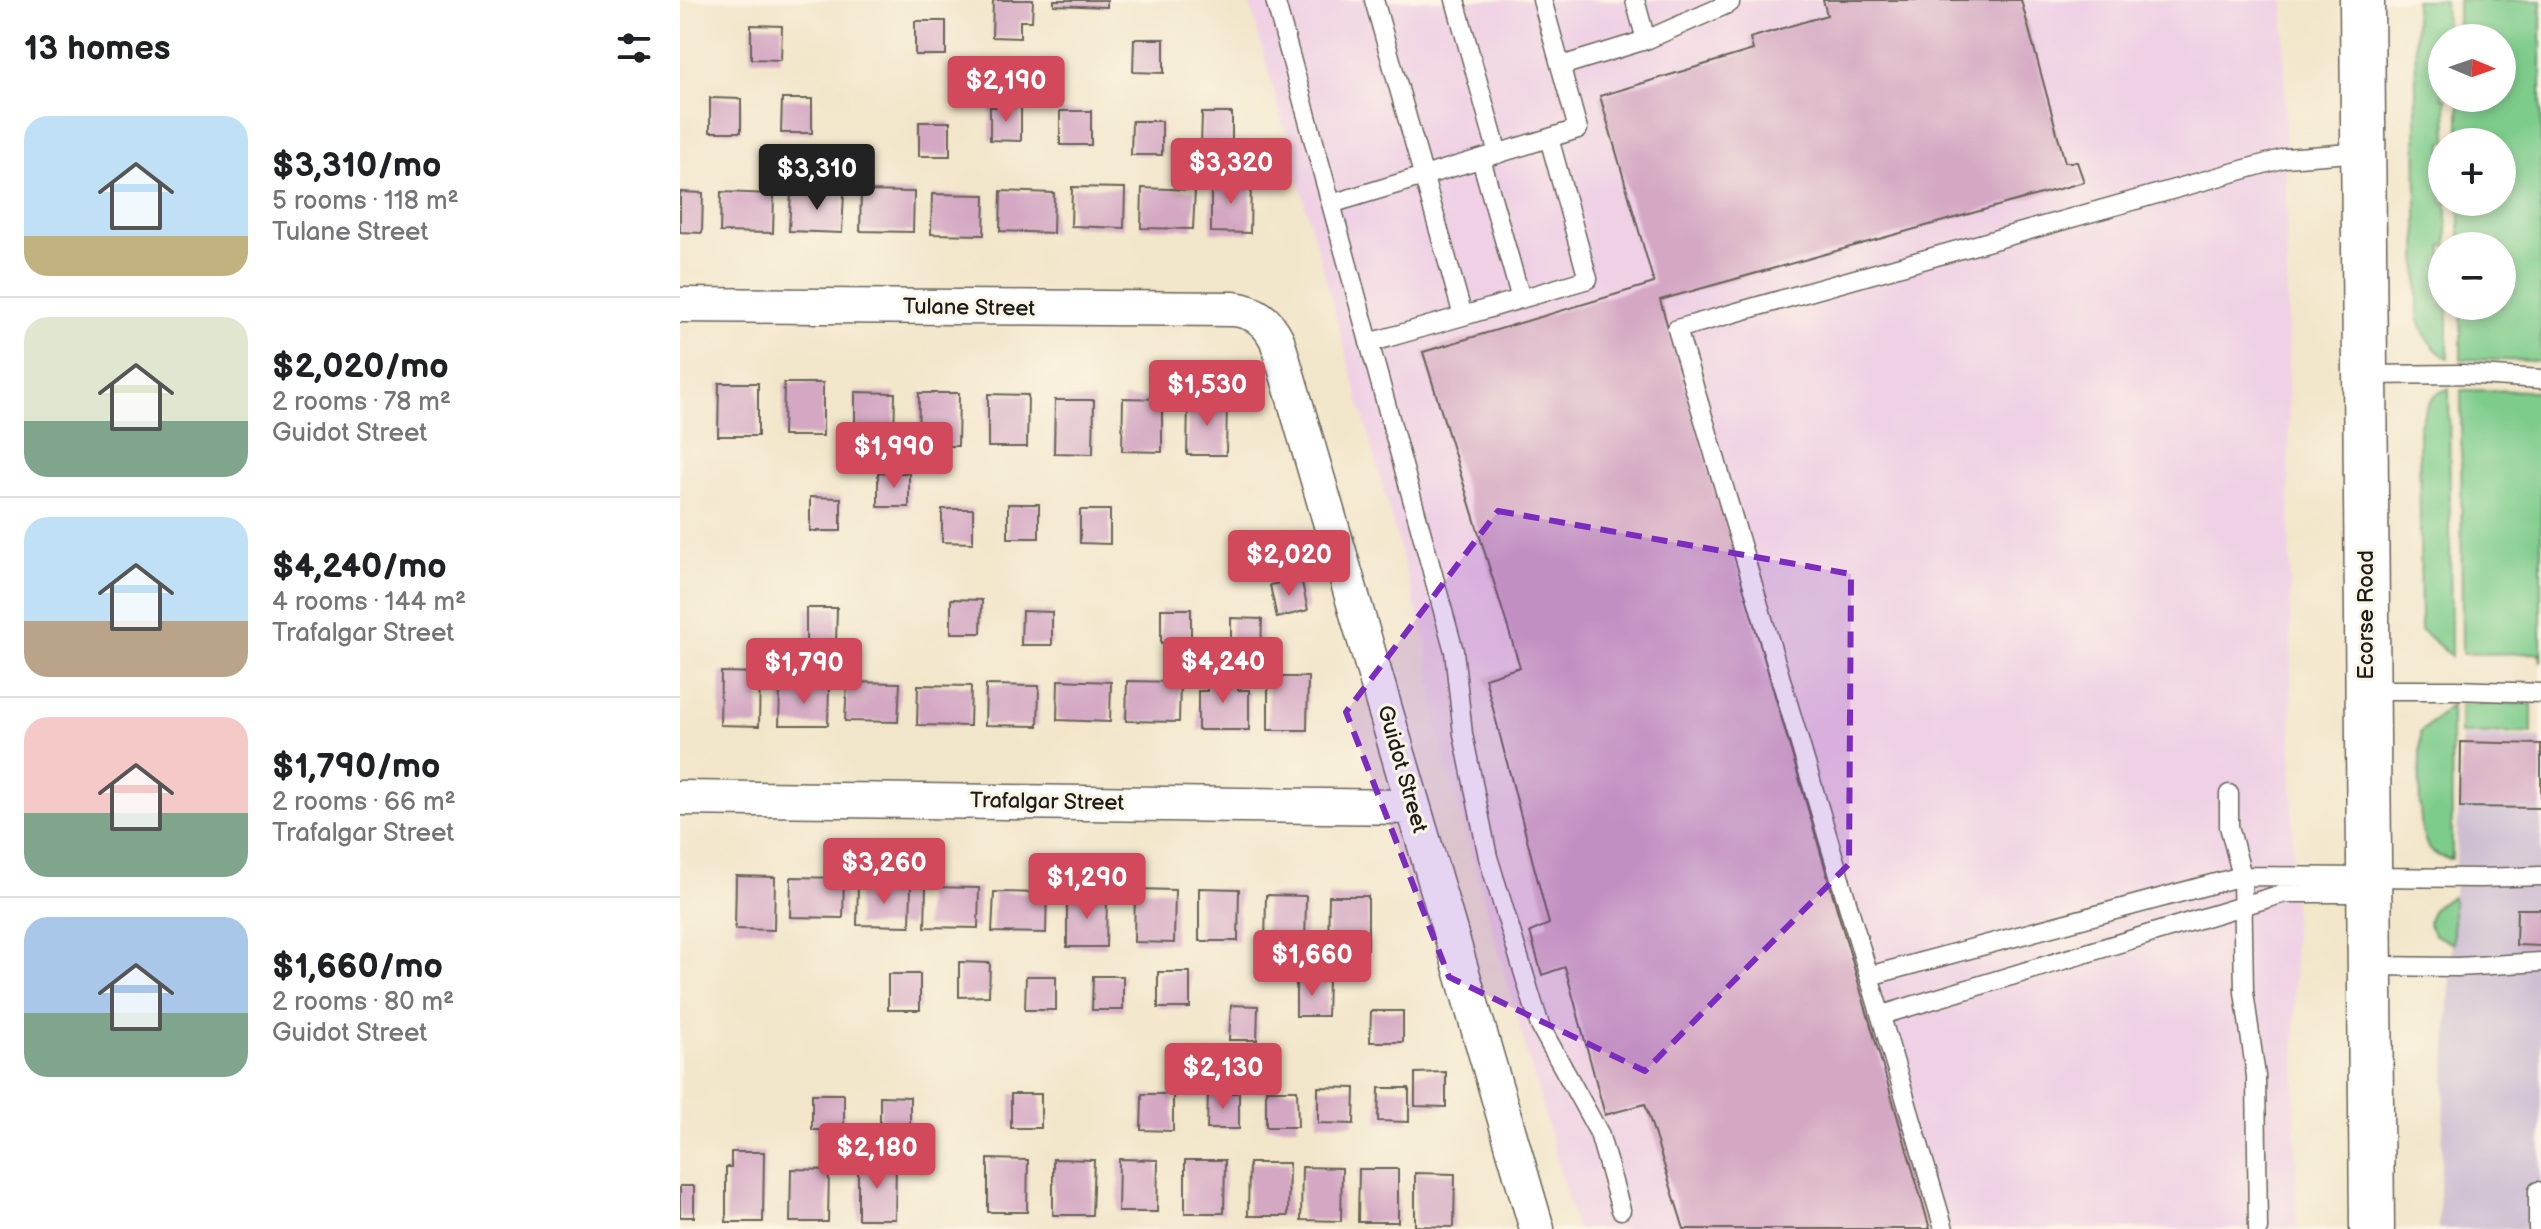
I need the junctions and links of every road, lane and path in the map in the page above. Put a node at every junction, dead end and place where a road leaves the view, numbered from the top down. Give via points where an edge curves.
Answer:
1 (1275, 0) edge
2 (1374, 0) edge
3 (1455, 0) edge
4 (1542, 0) edge
5 (1635, 0) edge
6 (1729, 0) edge
7 (2362, 0) edge
8 (1646, 40) junction
9 (1561, 66) junction
10 (1549, 138) junction
11 (2363, 152) junction
12 (1489, 156) junction
13 (1424, 176) junction
14 (1331, 204) junction
15 (1521, 299) junction
16 (680, 305) edge
17 (1256, 315) joint
18 (1463, 316) junction
19 (1369, 343) junction
20 (2364, 375) junction
21 (2541, 379) edge
22 (2367, 690) junction
23 (2541, 693) edge
24 (2229, 794) dead end
25 (680, 798) edge
26 (1413, 807) junction
27 (2242, 876) junction
28 (2541, 876) edge
29 (2368, 884) junction
30 (2241, 907) junction
31 (2541, 962) edge
32 (2368, 966) junction
33 (1869, 976) junction
34 (1882, 1015) junction
35 (2538, 1191) dead end
36 (1621, 1210) dead end
37 (1537, 1229) edge
38 (1944, 1229) edge
39 (2258, 1229) edge
40 (2372, 1229) edge
41 (2538, 1229) edge

1 - 14 lane
2 - 13 lane
3 - 12 lane
4 - 9 lane
5 - 8 lane
6 - 8 lane
7 - 11 main road, Ecorse Road
8 - 9 lane
9 - 10 lane via 1578,129
10 - 12 lane
10 - 15 lane via 1588,279
11 - 20 main road, Ecorse Road
11 - 33 lane via 2285,158 1677,329
12 - 13 lane
12 - 15 lane
13 - 14 lane
13 - 18 lane
14 - 19 lane
15 - 18 lane
16 - 17 street, Tulane Street via 1234,309
17 - 26 street, Guidot Street via 1277,340
18 - 19 lane
19 - 36 lane via 1454,651 1463,734 1488,857 1540,1026 1599,1133
20 - 21 lane
20 - 22 main road, Ecorse Road
22 - 23 lane
22 - 29 main road, Ecorse Road
24 - 27 lane via 2229,826
25 - 26 street, Trafalgar Street
26 - 37 street, Guidot Street
27 - 29 lane
27 - 30 lane
27 - 33 lane
28 - 29 lane
29 - 30 lane via 2285,893
29 - 32 main road, Ecorse Road
30 - 34 lane
30 - 39 lane via 2244,992 2256,1076
31 - 32 lane
32 - 40 main road, Ecorse Road
33 - 34 lane
34 - 38 lane
35 - 41 lane

